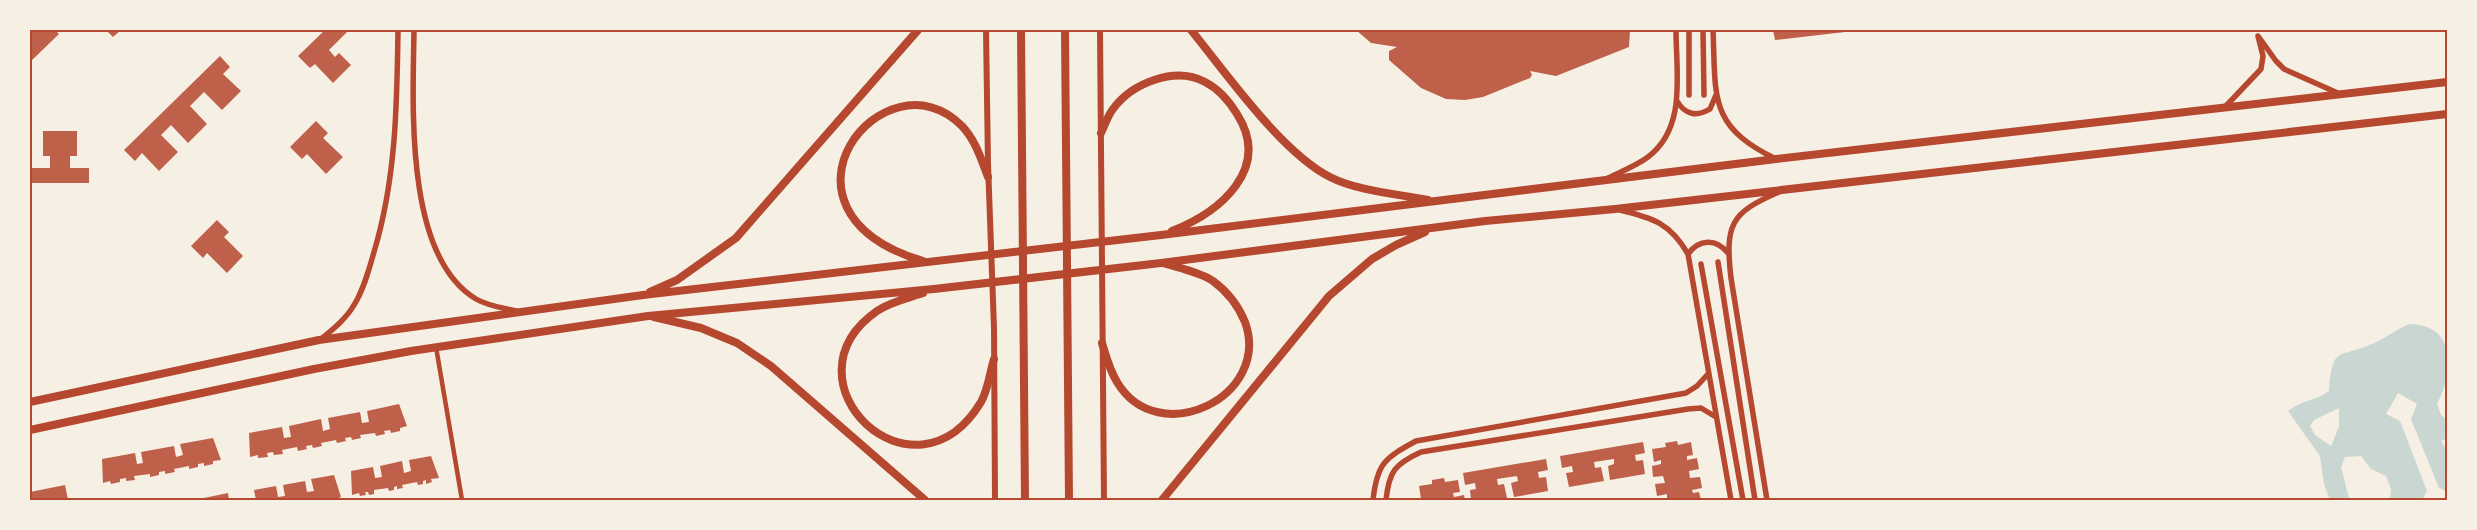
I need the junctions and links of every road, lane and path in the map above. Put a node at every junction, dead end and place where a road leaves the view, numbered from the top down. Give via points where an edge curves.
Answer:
1 (398, 30) edge
2 (414, 30) edge
3 (918, 30) edge
4 (986, 30) edge
5 (1022, 30) edge
6 (1065, 30) edge
7 (1100, 30) edge
8 (1191, 30) edge
9 (1676, 30) edge
10 (1689, 30) edge
11 (1703, 30) edge
12 (1713, 30) edge
13 (2256, 33) edge
14 (2447, 82) edge
15 (1716, 94) junction
16 (2340, 94) junction
17 (1689, 95) dead end
18 (1704, 95) dead end
19 (1676, 101) junction
20 (2224, 108) junction
21 (2447, 114) edge
22 (1101, 133) junction
23 (1776, 159) junction
24 (988, 177) junction
25 (1600, 182) junction
26 (1783, 190) junction
27 (1437, 201) junction
28 (1615, 209) junction
29 (1435, 228) junction
30 (1161, 235) junction
31 (1728, 253) junction
32 (1688, 254) junction
33 (927, 262) junction
34 (1718, 262) dead end
35 (1161, 263) junction
36 (1701, 264) dead end
37 (934, 289) junction
38 (643, 295) junction
39 (518, 312) junction
40 (648, 316) junction
41 (319, 340) junction
42 (1102, 343) junction
43 (436, 347) junction
44 (994, 359) junction
45 (1708, 374) junction
46 (30, 402) edge
47 (1716, 417) junction
48 (30, 430) edge
49 (462, 500) edge
50 (925, 500) edge
51 (996, 500) edge
52 (1025, 500) edge
53 (1068, 500) edge
54 (1104, 500) edge
55 (1162, 500) edge
56 (1373, 500) edge
57 (1386, 500) edge
58 (1731, 500) edge
59 (1743, 500) edge
60 (1755, 500) edge
61 (1767, 500) edge

1 - 41 street via 396,140 389,194 378,239 368,274 354,305 337,326
2 - 39 street via 414,141 421,200 430,235 440,261 453,280 476,299
3 - 38 main road via 736,238 677,280
4 - 24 main road
5 - 52 main road
6 - 53 main road
7 - 22 main road
8 - 27 main road via 1275,131 1300,156 1331,178 1368,189
9 - 19 street
10 - 17 street
11 - 18 street
12 - 15 street
13 - 16 street via 2284,69
13 - 20 street via 2262,56 2261,69
14 - 16 main road
15 - 19 street via 1710,109 1703,113 1687,112
15 - 23 street via 1723,114 1735,132 1750,146
16 - 20 main road
19 - 25 street via 1669,132 1657,150
20 - 23 main road
21 - 26 main road
22 - 30 main road via 1112,109 1126,94 1146,82 1166,76 1204,81 1221,93 1243,123 1249,144 1248,164 1239,182 1224,201 1207,213
22 - 42 main road
23 - 25 main road
24 - 33 main road via 976,146 963,127 941,111 925,106 907,106 875,117 850,144 840,177 850,214 863,231 880,244 899,254
24 - 44 main road
25 - 27 main road
26 - 28 main road
26 - 31 street via 1755,202 1737,218 1728,241
27 - 30 main road
28 - 29 main road
28 - 32 street via 1656,220 1669,228
29 - 35 main road
29 - 55 main road via 1372,259 1329,296
30 - 33 main road
31 - 32 street via 1719,244 1708,242 1696,245
31 - 61 street
32 - 45 street
33 - 38 main road
34 - 60 street
35 - 37 main road
35 - 42 main road via 1211,280 1230,295 1242,314 1249,351 1234,385 1218,400 1198,410 1176,414 1157,412 1144,407 1117,383
36 - 59 street
37 - 40 main road
37 - 44 main road via 877,311 856,330 844,352 841,382 858,417 889,440 909,445 936,443 961,428 982,401
38 - 39 main road
39 - 41 main road
40 - 43 main road
40 - 50 main road via 702,328 737,343 772,366
41 - 46 main road
42 - 54 main road
43 - 48 main road via 314,369
43 - 49 street
44 - 51 main road
45 - 47 street
45 - 56 street via 1686,393 1416,441 1381,464
47 - 57 street via 1701,408 1688,409 1421,452 1402,460 1393,470
47 - 58 street

